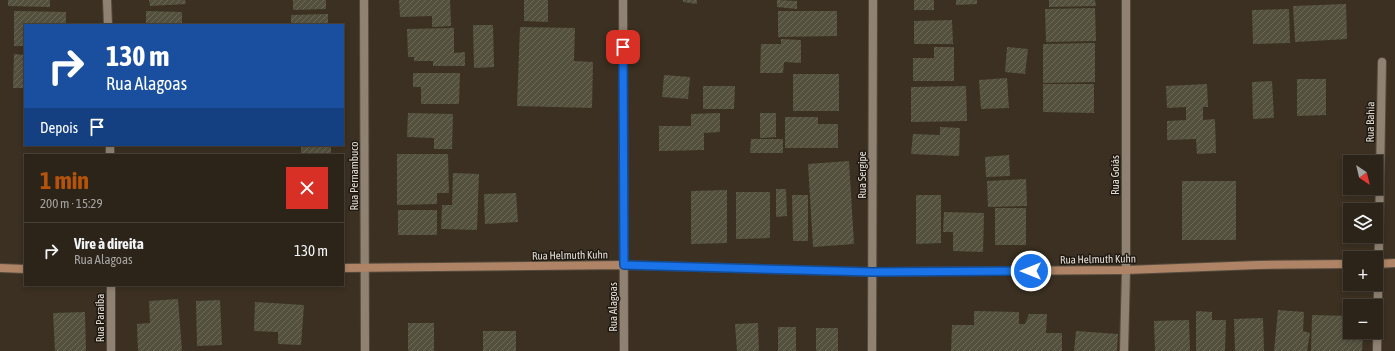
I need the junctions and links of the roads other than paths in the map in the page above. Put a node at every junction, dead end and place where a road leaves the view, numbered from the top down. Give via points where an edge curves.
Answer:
1 (107, 0) edge
2 (364, 0) edge
3 (623, 0) edge
4 (873, 0) edge
5 (1126, 0) edge
6 (108, 24) edge
7 (1382, 62) dead end
8 (1377, 251) edge
9 (1395, 263) edge
10 (1343, 264) edge
11 (1383, 264) edge
12 (624, 265) junction
13 (0, 268) edge
14 (344, 268) edge
15 (365, 268) junction
16 (24, 269) edge
17 (1126, 270) junction
18 (872, 272) junction
19 (111, 286) edge
20 (1377, 291) edge
21 (111, 351) edge
22 (366, 351) edge
23 (624, 351) edge
24 (872, 351) edge
25 (1124, 351) edge
26 (1378, 351) edge

1 - 6 street
2 - 15 street, Rua Pernambuco
3 - 12 street, Rua Alagoas
4 - 18 street, Rua Sergipe
5 - 17 street, Rua Goiás
7 - 8 street, Rua Bahia
9 - 11 main road
10 - 17 main road, Rua Helmuth Kuhn
12 - 15 main road, Rua Helmuth Kuhn
12 - 18 main road, Rua Helmuth Kuhn
12 - 23 street, Rua Alagoas
13 - 16 main road
14 - 15 main road, Rua Helmuth Kuhn
15 - 22 street, Rua Pernambuco
17 - 18 main road, Rua Helmuth Kuhn
17 - 25 street, Rua Goiás
18 - 24 street, Rua Sergipe
19 - 21 street, Rua Paraíba
20 - 26 street, Rua Bahia

